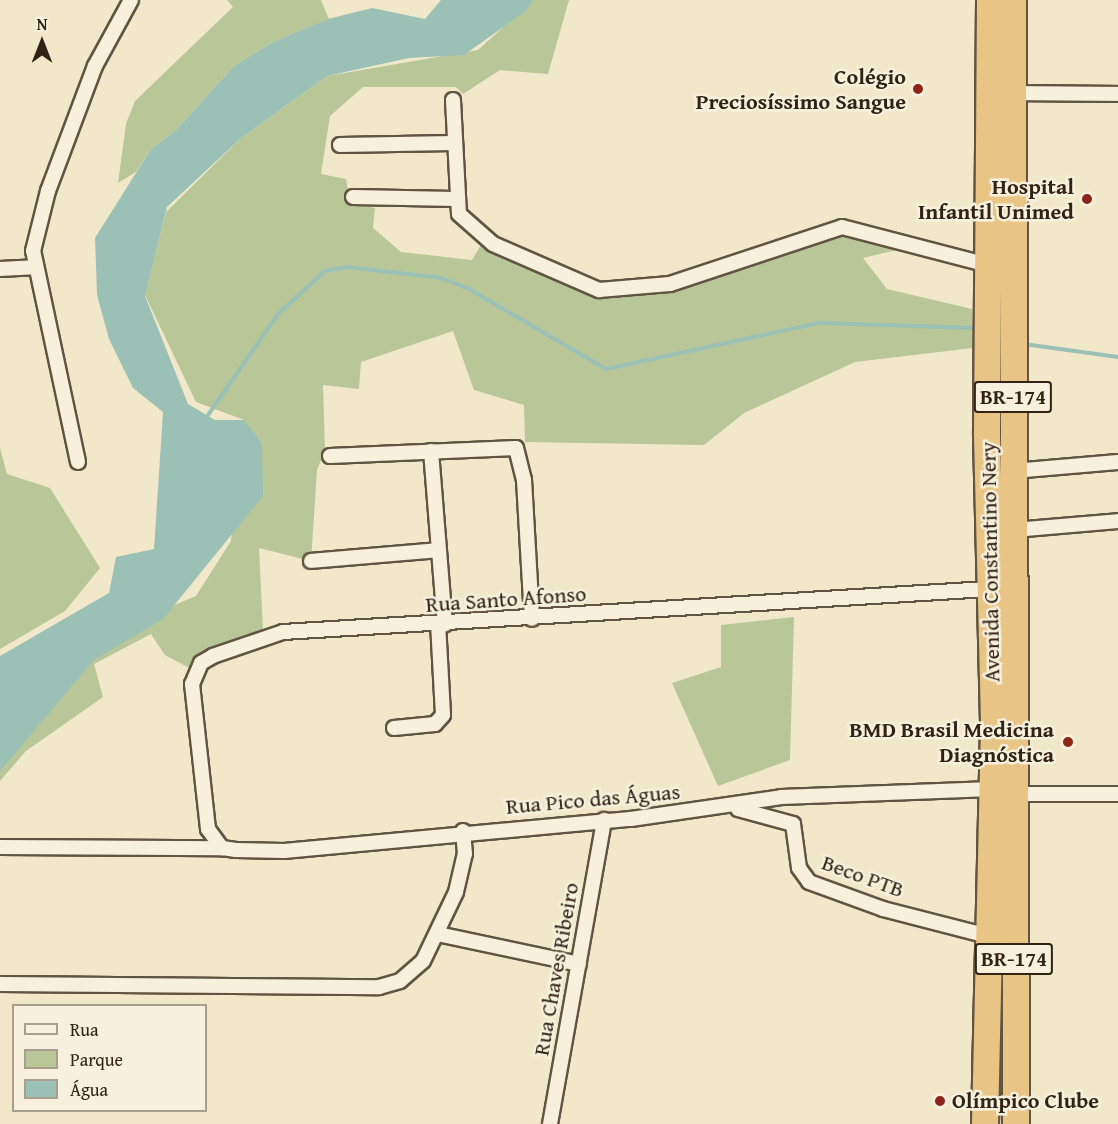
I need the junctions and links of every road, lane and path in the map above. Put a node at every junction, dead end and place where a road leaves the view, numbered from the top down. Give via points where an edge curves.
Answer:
1 (131, 0) edge
2 (990, 0) edge
3 (1012, 0) edge
4 (1013, 93) junction
5 (1118, 94) edge
6 (453, 100) dead end
7 (453, 143) junction
8 (340, 145) dead end
9 (353, 197) dead end
10 (455, 199) junction
11 (988, 265) junction
12 (34, 267) junction
13 (0, 269) edge
14 (431, 452) junction
15 (330, 456) dead end
16 (78, 462) dead end
17 (1118, 462) edge
18 (1013, 471) junction
19 (1118, 521) edge
20 (1014, 530) junction
21 (439, 550) junction
22 (311, 561) dead end
23 (988, 589) junction
24 (532, 619) junction
25 (442, 624) junction
26 (394, 729) dead end
27 (1004, 792) junction
28 (1118, 794) edge
29 (732, 808) junction
30 (604, 820) junction
31 (463, 831) junction
32 (0, 847) edge
33 (222, 848) junction
34 (438, 934) junction
35 (988, 936) junction
36 (579, 964) junction
37 (0, 984) edge
38 (550, 1124) edge
39 (985, 1124) edge
40 (1016, 1124) edge

1 - 12 street via 95,66 48,190
2 - 11 highway, Avenida Constantino Nery / BR-174
3 - 4 highway, Avenida Constantino Nery / BR-174
4 - 5 street
4 - 18 highway, Avenida Constantino Nery / BR-174
6 - 7 street
7 - 8 street
7 - 10 street
9 - 10 street
10 - 11 street via 459,214 493,244 598,290 670,284 842,226
11 - 23 highway, Avenida Constantino Nery / BR-174
12 - 13 street
12 - 16 street
14 - 15 street
14 - 21 street
14 - 24 street via 516,448 524,480
17 - 18 street
18 - 20 highway, Avenida Constantino Nery / BR-174
19 - 20 street
20 - 27 highway, Avenida Constantino Nery / BR-174
21 - 22 street
21 - 25 street
23 - 24 street, Rua Santo Afonso
23 - 27 highway, Avenida Constantino Nery / BR-174
24 - 25 street, Rua Santo Afonso
25 - 26 street via 443,715 435,724
25 - 33 street, Rua Santo Afonso via 283,632 201,663 192,684 208,829
27 - 28 street, Rua Pico das Águas
27 - 29 street, Rua Pico das Águas via 807,795
27 - 35 highway, Avenida Constantino Nery / BR-174
27 - 40 highway, Avenida Constantino Nery / BR-174
29 - 30 street, Rua Pico das Águas
29 - 35 street, Beco PTB via 793,824 799,868 809,882 883,909
30 - 31 street, Rua Pico das Águas
30 - 36 street, Rua Chaves Ribeiro
31 - 33 street, Rua Pico das Águas via 284,851
31 - 34 street via 463,866
32 - 33 street, Rua Pico das Águas
34 - 36 street
34 - 37 street via 412,975 379,987
35 - 39 highway, Avenida Constantino Nery / BR-174
36 - 38 street, Rua Chaves Ribeiro

